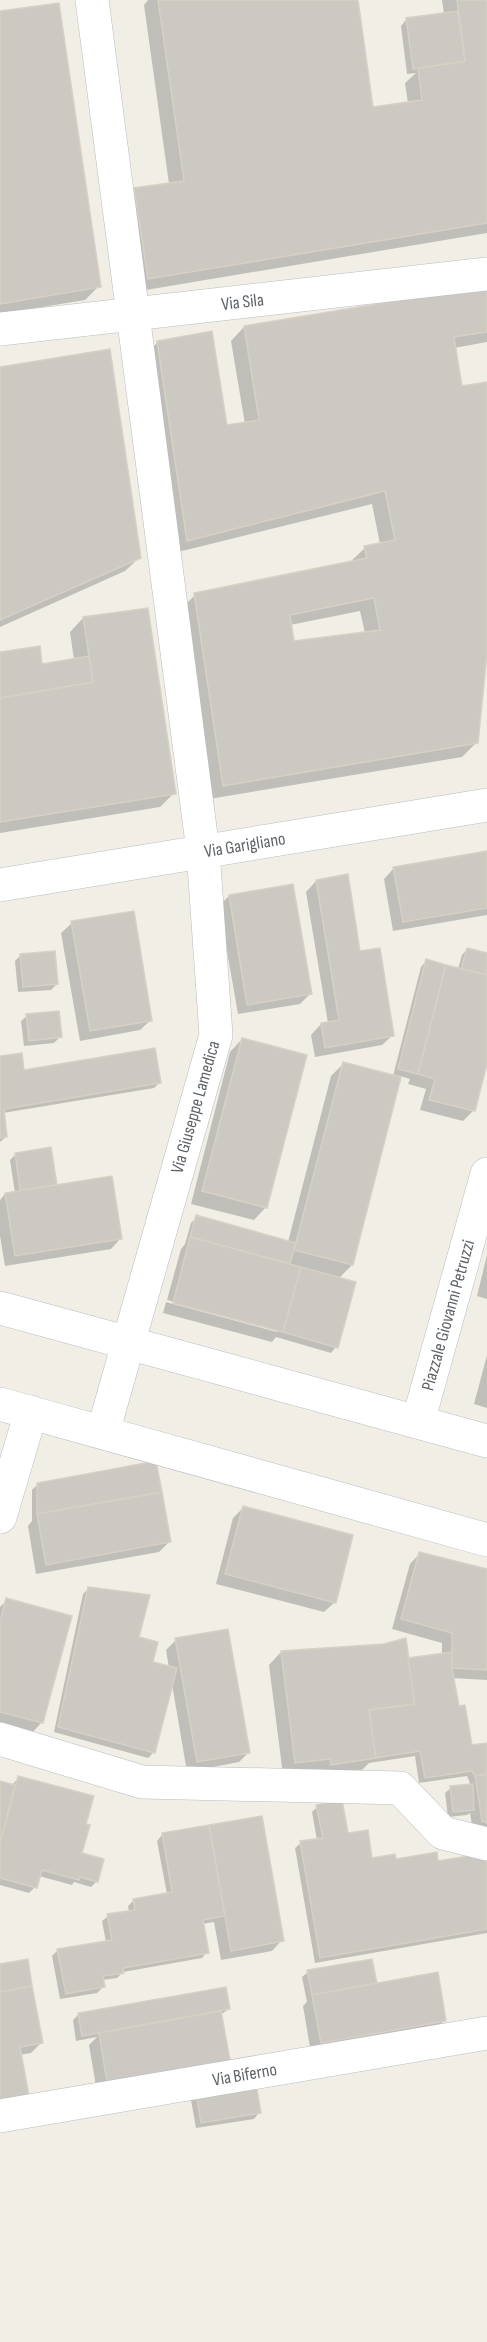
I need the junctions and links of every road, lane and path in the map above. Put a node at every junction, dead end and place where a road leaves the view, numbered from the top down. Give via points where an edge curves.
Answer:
1 (92, 0) edge
2 (487, 274) edge
3 (133, 314) junction
4 (0, 329) edge
5 (487, 805) edge
6 (204, 858) junction
7 (0, 885) edge
8 (487, 1174) edge
9 (0, 1308) edge
10 (128, 1343) junction
11 (0, 1404) edge
12 (32, 1412) junction
13 (418, 1422) junction
14 (103, 1432) junction
15 (487, 1441) edge
16 (0, 1516) edge
17 (487, 1540) edge
18 (0, 1739) edge
19 (487, 1844) edge
20 (487, 2033) edge
21 (0, 2116) edge

1 - 3 street, Via Giuseppe Lamedica
2 - 3 street, Via Sila
3 - 4 street, Via Sila
3 - 6 street, Via Giuseppe Lamedica
5 - 6 street, Via Garigliano
6 - 7 street, Via Garigliano
6 - 10 street, Via Giuseppe Lamedica via 216,1035
8 - 13 street, Piazzale Giovanni Petruzzi
9 - 10 street
10 - 13 street
10 - 14 street, Via Giuseppe Lamedica
11 - 12 street
12 - 14 street
12 - 16 street
13 - 15 street
14 - 17 street
18 - 19 street via 142,1782 400,1788 443,1833
20 - 21 street, Via Biferno

